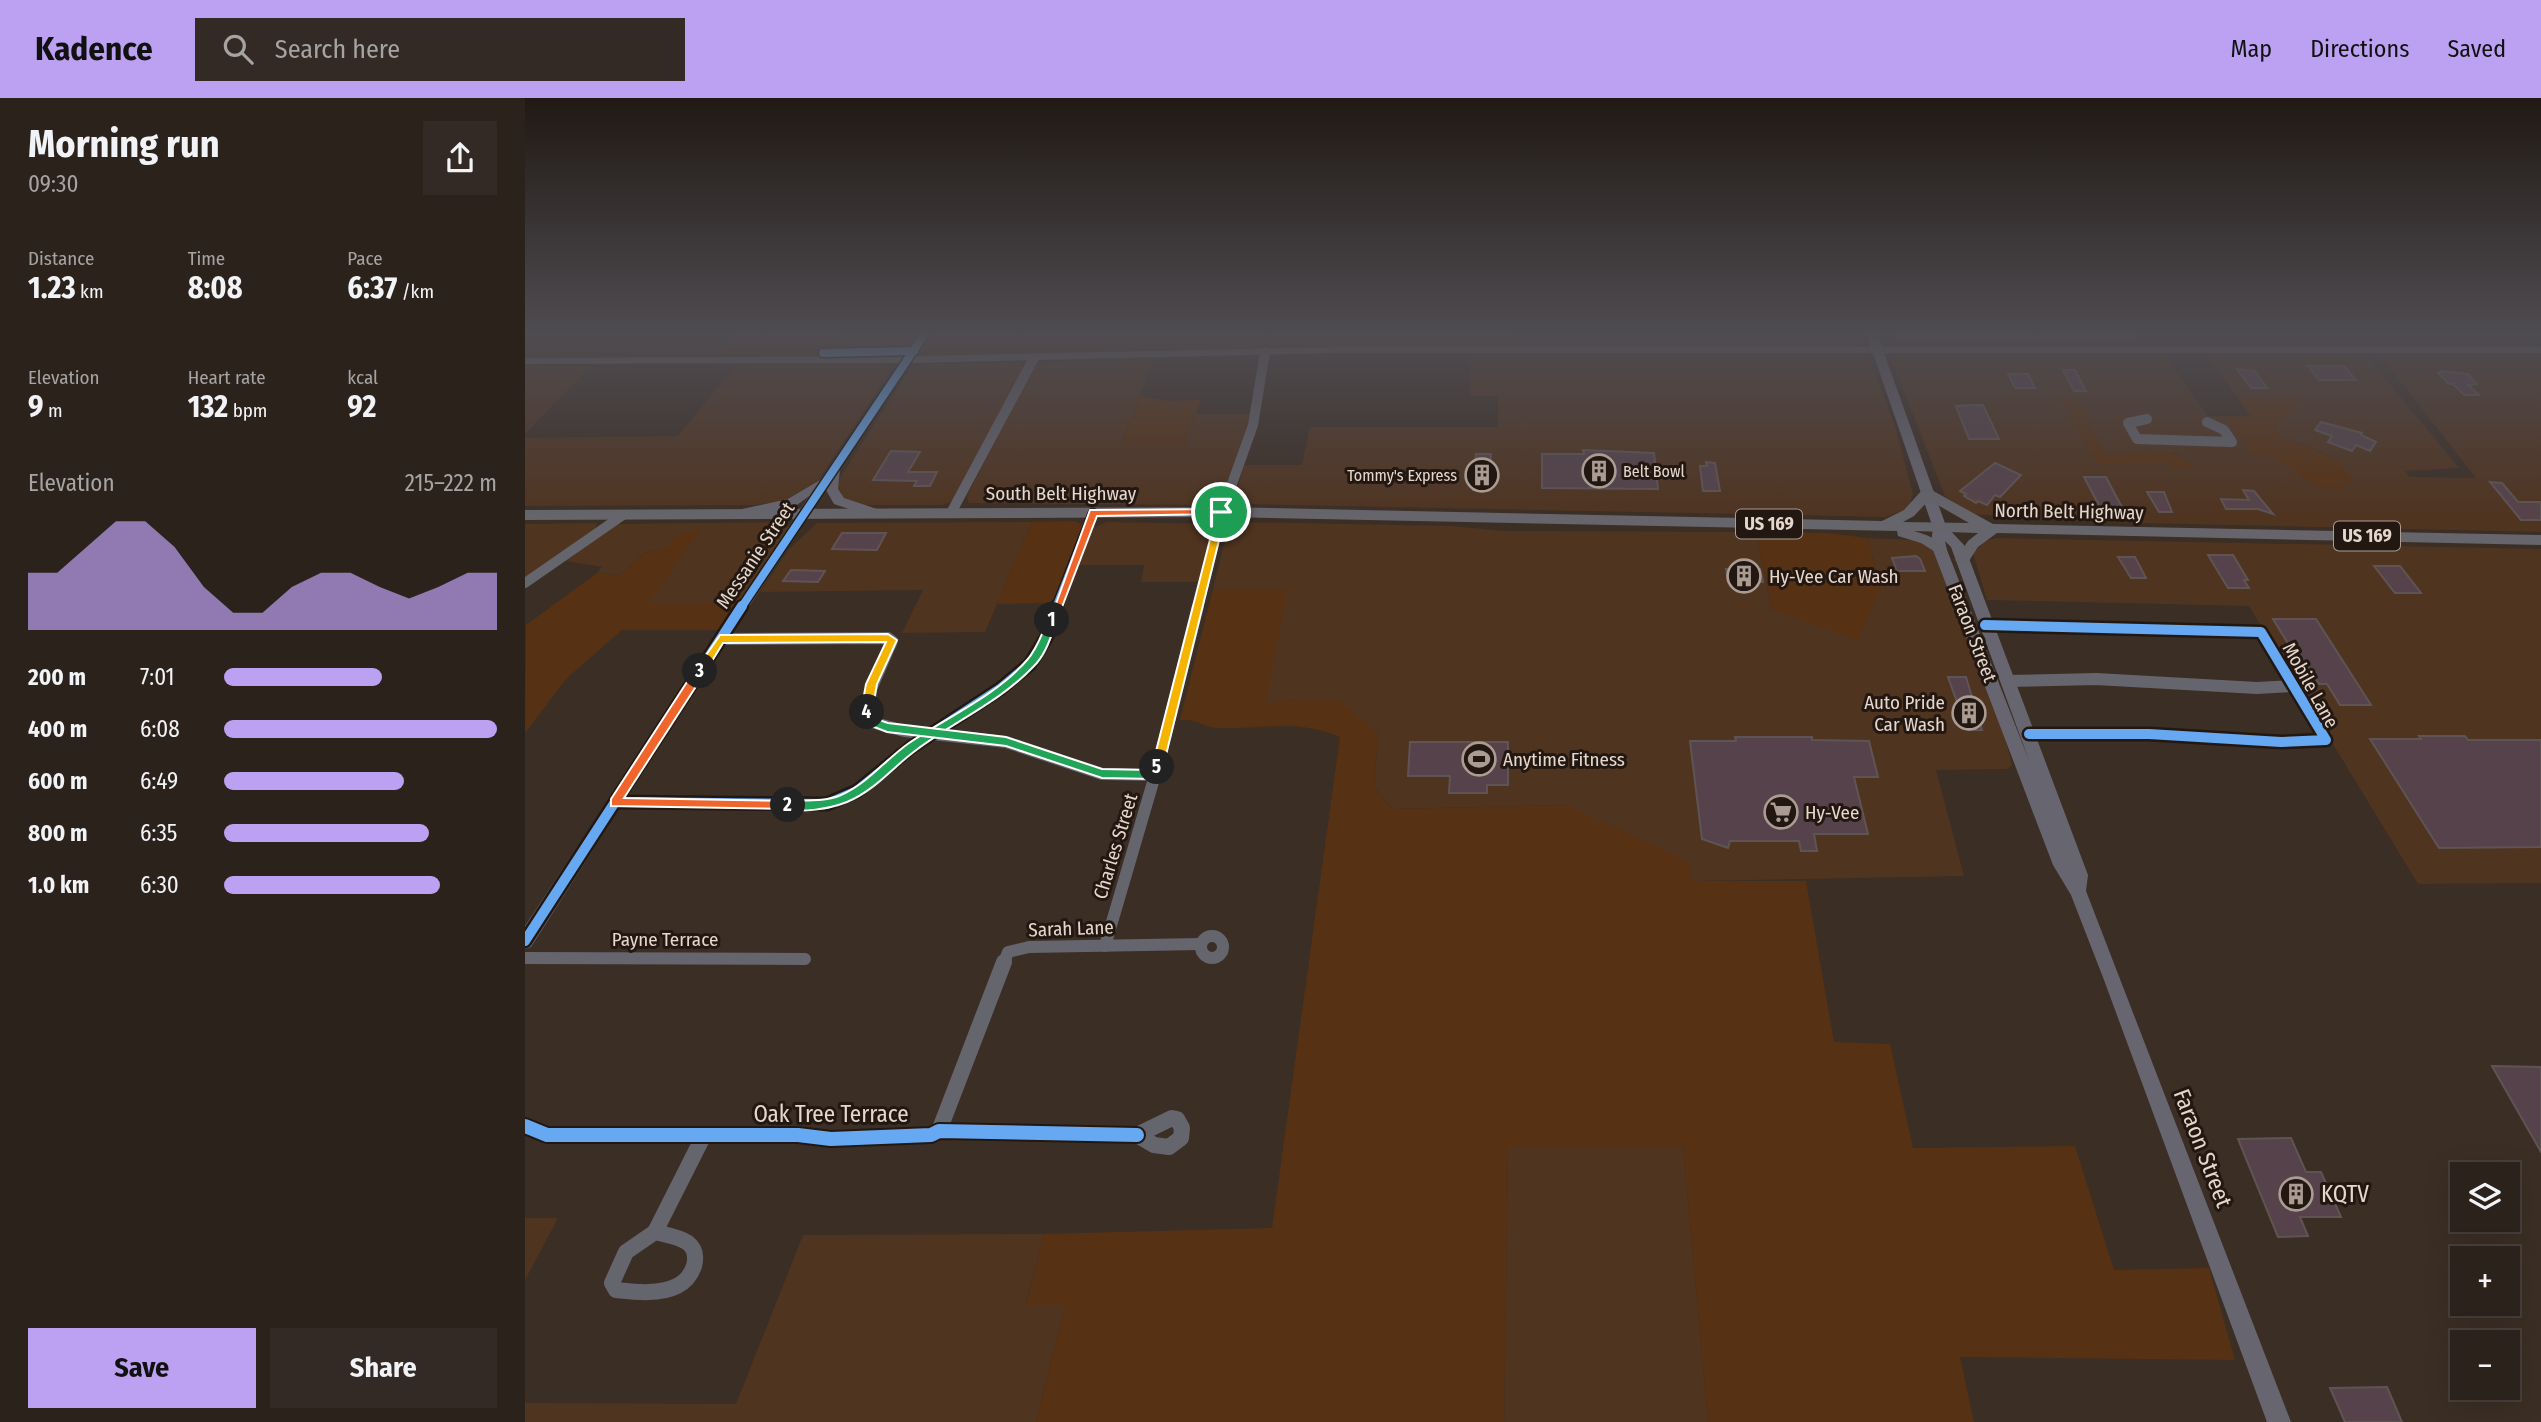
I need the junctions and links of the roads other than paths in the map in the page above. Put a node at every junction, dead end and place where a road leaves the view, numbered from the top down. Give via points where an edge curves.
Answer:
1 (884, 394) edge
2 (1015, 394) edge
3 (1258, 394) edge
4 (1893, 394) edge
5 (2147, 419) dead end
6 (2207, 422) dead end
7 (835, 466) junction
8 (1928, 492) junction
9 (1221, 512) junction
10 (951, 513) junction
11 (1093, 513) junction
12 (734, 514) junction
13 (804, 514) junction
14 (877, 514) junction
15 (525, 515) edge
16 (623, 515) junction
17 (1597, 520) joint
18 (1883, 527) junction
19 (1940, 528) junction
20 (1993, 529) junction
21 (2541, 540) edge
22 (1940, 550) junction
23 (1962, 560) junction
24 (525, 583) edge
25 (1985, 625) junction
26 (720, 639) junction
27 (2007, 681) junction
28 (2292, 686) junction
29 (933, 733) junction
30 (2029, 734) junction
31 (1155, 775) junction
32 (615, 802) junction
33 (2078, 892) junction
34 (525, 941) edge
35 (1201, 944) dead end
36 (1105, 946) junction
37 (525, 958) edge
38 (805, 959) dead end
39 (525, 1126) edge
40 (939, 1131) junction
41 (704, 1135) junction
42 (1137, 1136) dead end
43 (655, 1232) junction
44 (2279, 1422) edge

1 - 7 main road, Messanie Street
2 - 10 street
3 - 9 street, Charles Street via 1253,425
4 - 8 main road, Faraon Street
5 - 6 street via 2128,423 2144,442 2232,442 2224,430
7 - 12 main road via 817,486 792,502
7 - 13 main road, Messanie Street
7 - 14 main road via 832,489 839,501
8 - 18 main road via 1909,513
8 - 19 main road, Faraon Street
8 - 20 main road
9 - 11 main road, South Belt Highway / US 169
9 - 17 main road, South Belt Highway / US 169
9 - 31 street, Charles Street
10 - 11 main road, South Belt Highway / US 169
10 - 14 main road, South Belt Highway / US 169
11 - 29 street via 1046,638 1030,664
12 - 13 main road, South Belt Highway / US 169
12 - 16 main road, South Belt Highway / US 169
13 - 14 main road, South Belt Highway / US 169
13 - 26 main road, Messanie Street
15 - 16 main road, South Belt Highway / US 169
16 - 24 street
17 - 18 main road, North Belt Highway / US 169
18 - 19 main road, North Belt Highway / US 169
18 - 22 main road via 1921,538
19 - 20 main road, North Belt Highway / US 169
19 - 22 main road, Faraon Street
19 - 23 main road, Faraon Street via 1957,545
20 - 21 main road, North Belt Highway / US 169
20 - 23 main road via 1973,544
22 - 33 main road, Faraon Street via 2061,865
23 - 25 main road, Faraon Street
25 - 27 main road, Faraon Street
25 - 28 street, Mobile Lane via 2261,632
26 - 29 street via 888,638 890,647 871,684 868,720
26 - 32 main road, Messanie Street
27 - 28 street, Mobile Lane via 2097,679
27 - 30 main road, Faraon Street
28 - 30 street, Mobile Lane via 2326,740
29 - 31 street via 1006,741 1102,774
29 - 32 street via 876,779 827,804
30 - 33 main road, Faraon Street via 2079,874
31 - 36 street, Charles Street
32 - 34 main road, Messanie Street
33 - 44 main road, Faraon Street
35 - 36 street, Sarah Lane
36 - 40 street, Sarah Lane via 1029,947 1008,952
37 - 38 street, Payne Terrace
39 - 41 street, Oak Tree Terrace via 547,1135
40 - 41 street, Oak Tree Terrace via 831,1139
40 - 42 street, Oak Tree Terrace
41 - 43 street
43 - 43 street via 626,1252 612,1283 616,1290 662,1291 684,1284 691,1275 695,1248 688,1241

